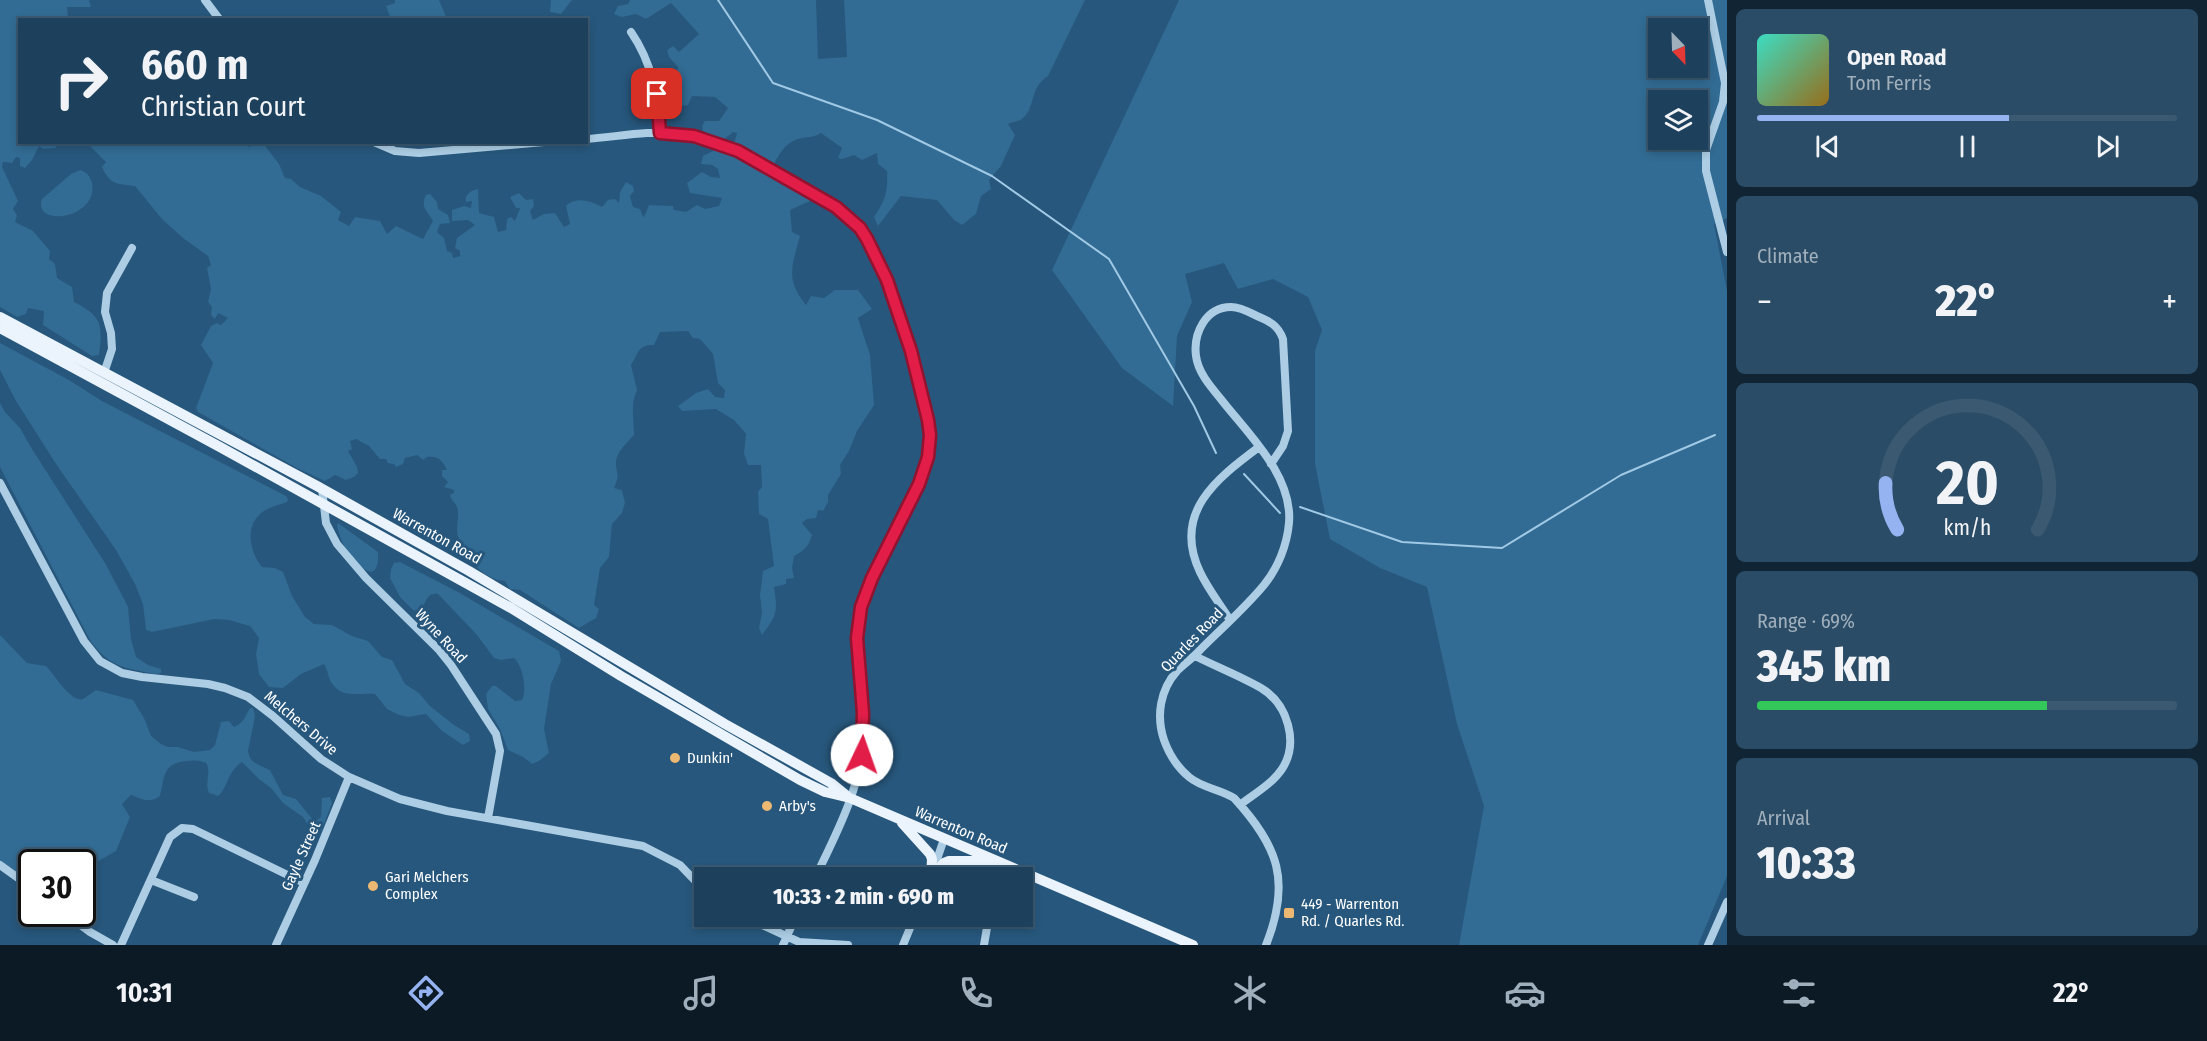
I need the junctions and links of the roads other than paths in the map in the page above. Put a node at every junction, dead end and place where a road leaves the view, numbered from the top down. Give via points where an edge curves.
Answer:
1 (206, 0) edge
2 (1708, 0) edge
3 (219, 18) edge
4 (631, 32) dead end
5 (660, 133) junction
6 (588, 139) edge
7 (379, 144) edge
8 (515, 144) edge
9 (1724, 225) edge
10 (132, 248) dead end
11 (1727, 252) edge
12 (0, 317) edge
13 (0, 328) edge
14 (104, 372) junction
15 (1259, 447) junction
16 (1271, 464) junction
17 (0, 483) edge
18 (322, 489) junction
19 (323, 504) junction
20 (1230, 620) junction
21 (1195, 656) junction
22 (349, 777) junction
23 (850, 798) junction
24 (1240, 805) junction
25 (489, 818) junction
26 (899, 820) junction
27 (944, 839) junction
28 (996, 861) junction
29 (0, 865) edge
30 (820, 867) edge
31 (931, 867) edge
32 (934, 867) edge
33 (940, 867) edge
34 (995, 867) edge
35 (18, 878) edge
36 (152, 880) junction
37 (694, 880) edge
38 (304, 883) junction
39 (194, 897) dead end
40 (1727, 902) edge
41 (83, 927) edge
42 (767, 927) edge
43 (791, 927) edge
44 (910, 927) edge
45 (987, 927) edge
46 (787, 936) junction
47 (113, 945) edge
48 (121, 945) edge
49 (276, 945) edge
50 (783, 945) edge
51 (848, 945) edge
52 (903, 945) edge
53 (984, 945) edge
54 (1193, 945) edge
55 (1266, 945) edge
56 (1708, 945) edge

1 - 3 street
2 - 9 street via 1725,83 1723,102 1706,150 1706,171
4 - 5 street via 654,79
5 - 6 street
5 - 23 street via 694,136 738,151 849,216 877,257 911,351 928,420 929,446 919,484 861,607 857,638 863,738
7 - 8 street via 396,151 419,153
9 - 11 street
10 - 14 street via 107,293 105,312 112,349
12 - 14 main road, Warrenton Road
13 - 19 main road, Warrenton Road
14 - 18 main road, Warrenton Road
15 - 16 street, Quarles Road
15 - 16 street, Quarles Road via 1202,374 1196,358 1204,320 1223,308 1237,308 1262,318 1276,326 1283,339 1288,431
15 - 20 street via 1205,493 1192,524 1192,548 1198,566
16 - 20 street, Quarles Road via 1287,497 1287,539 1264,585
17 - 22 street, Melchers Drive via 84,641 100,661 129,675 208,684 248,697 312,752
18 - 19 street, Wyne Road
18 - 23 main road, Warrenton Road via 469,571 831,783
19 - 23 main road, Warrenton Road via 511,608 800,780
19 - 25 street, Wyne Road via 326,523 337,544 439,650 496,735 500,751
20 - 21 street, Quarles Road
21 - 24 street, Quarles Road via 1176,672 1164,692 1160,712 1163,737 1172,757 1188,776 1226,793
21 - 24 street via 1262,689 1278,704 1286,719 1289,748 1282,768
22 - 25 street, Melchers Drive via 422,806
22 - 38 street, Gayle Street
23 - 26 main road, Warrenton Road
23 - 30 street
24 - 55 street, Quarles Road via 1268,844 1278,868 1278,910
25 - 37 street, Melchers Drive via 643,846 680,865
26 - 27 main road, Warrenton Road
26 - 31 main road via 930,854
27 - 28 main road, Warrenton Road
27 - 32 street
28 - 33 main road via 949,861
28 - 34 street
28 - 54 main road, Warrenton Road
29 - 35 street
36 - 38 street via 171,837 182,828 193,829
36 - 39 street
36 - 48 street
38 - 49 street, Gayle Street
40 - 56 street
41 - 47 street
42 - 46 street
43 - 46 street
44 - 52 street
45 - 53 street
46 - 50 street
46 - 51 street via 811,944

